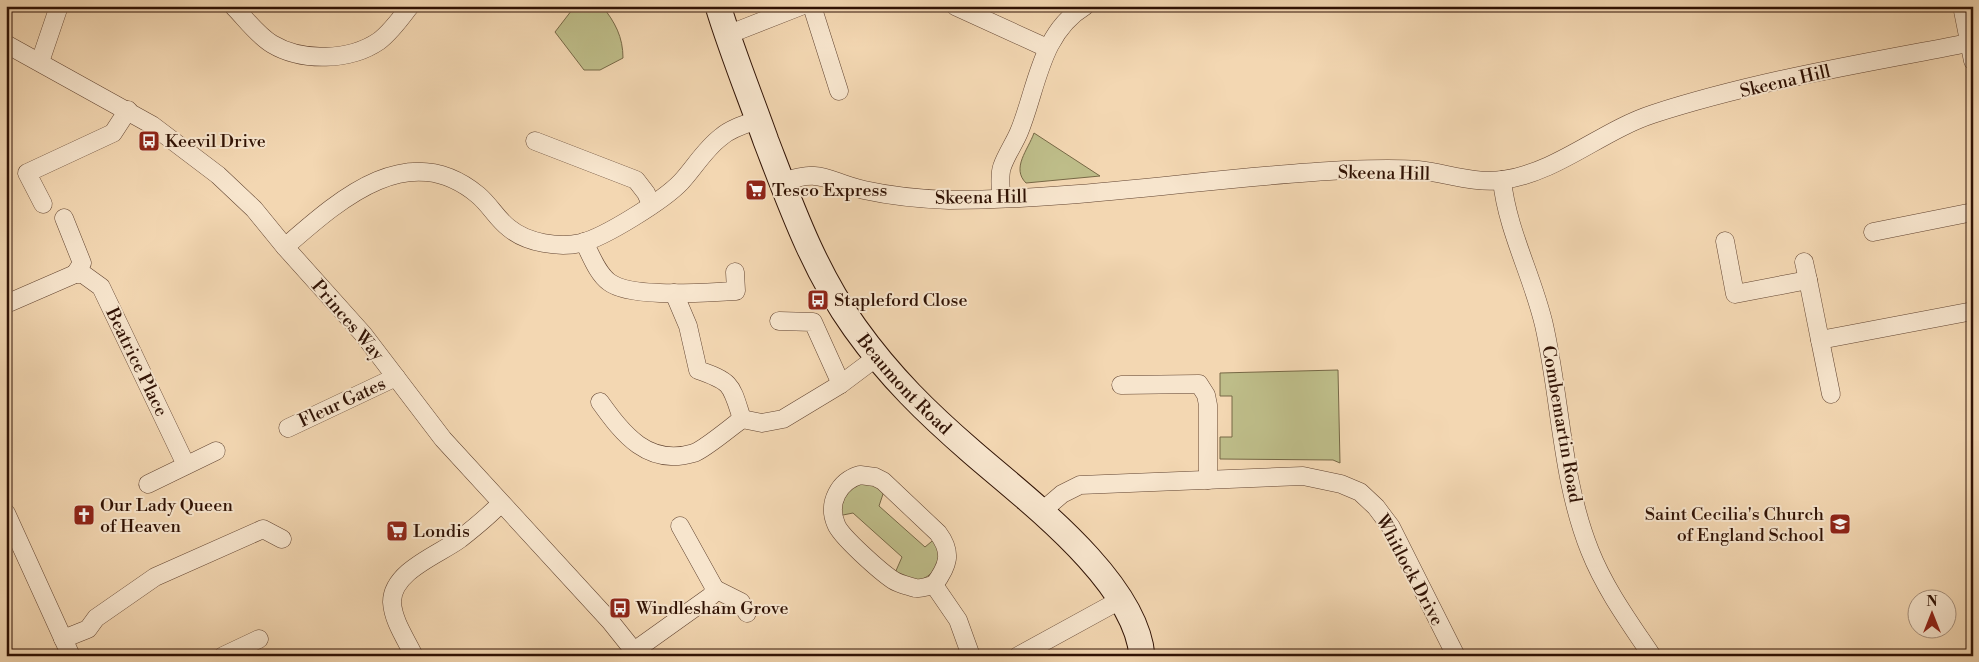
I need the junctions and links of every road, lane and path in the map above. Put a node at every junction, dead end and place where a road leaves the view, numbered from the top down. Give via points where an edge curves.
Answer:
1 (59, 6) edge
2 (233, 6) edge
3 (410, 6) edge
4 (718, 6) edge
5 (801, 6) edge
6 (812, 6) edge
7 (956, 6) edge
8 (1085, 6) edge
9 (1962, 6) edge
10 (726, 35) junction
11 (1969, 43) junction
12 (6, 44) edge
13 (1048, 48) junction
14 (1973, 61) edge
15 (40, 62) junction
16 (839, 91) dead end
17 (128, 110) junction
18 (758, 120) junction
19 (535, 141) dead end
20 (1502, 180) junction
21 (782, 182) junction
22 (1001, 197) junction
23 (42, 204) dead end
24 (652, 204) junction
25 (1973, 212) edge
26 (64, 218) dead end
27 (1873, 232) dead end
28 (1725, 241) dead end
29 (584, 242) junction
30 (285, 247) junction
31 (1804, 262) dead end
32 (735, 272) dead end
33 (75, 274) junction
34 (1808, 280) junction
35 (674, 293) junction
36 (6, 304) edge
37 (1973, 311) edge
38 (779, 320) dead end
39 (1820, 340) junction
40 (877, 357) junction
41 (396, 377) junction
42 (841, 384) junction
43 (1121, 385) dead end
44 (1831, 394) dead end
45 (600, 402) dead end
46 (742, 419) junction
47 (288, 428) dead end
48 (216, 451) dead end
49 (186, 465) junction
50 (1208, 480) junction
51 (148, 484) dead end
52 (501, 503) junction
53 (1041, 512) junction
54 (6, 513) edge
55 (680, 526) dead end
56 (282, 539) dead end
57 (934, 585) junction
58 (715, 589) junction
59 (1122, 599) junction
60 (747, 613) dead end
61 (63, 639) junction
62 (259, 639) dead end
63 (636, 653) edge
64 (71, 656) edge
65 (223, 656) edge
66 (414, 656) edge
67 (971, 656) edge
68 (1018, 656) edge
69 (1142, 656) edge
70 (1456, 656) edge
71 (1652, 656) edge

1 - 15 street
2 - 3 street via 270,43 294,54 326,57 370,46 387,33
4 - 10 street, Beaumont Road
5 - 10 street
6 - 16 street
7 - 13 street
8 - 13 street via 1064,26
9 - 11 street
10 - 18 street, Beaumont Road
11 - 14 street
11 - 20 street, Skeena Hill via 1811,74 1661,112 1628,124 1552,164
12 - 15 street, Princes Way
13 - 22 street via 1019,133 1002,167
15 - 17 street, Princes Way
17 - 23 street via 114,133 26,174
17 - 30 street, Princes Way via 218,174 254,209
18 - 21 street, Beaumont Road
18 - 24 street via 722,135 680,184
19 - 24 street via 636,180
20 - 22 street, Skeena Hill via 1476,180 1418,170 1344,170 1077,194
20 - 71 street, Combemartin Road via 1506,206 1544,324 1566,460 1585,537 1602,576
21 - 22 street, Skeena Hill via 816,174 860,189 896,195 950,200
21 - 40 street, Beaumont Road via 808,250 835,297
24 - 29 street
25 - 27 street
26 - 33 street via 82,263
28 - 34 street via 1735,294
29 - 30 street via 558,245 538,242 510,229 480,196 458,180 418,170 382,179 346,198
29 - 35 street via 609,282 623,289
30 - 41 street, Princes Way via 363,334
31 - 34 street
32 - 35 street via 736,291
33 - 36 street
33 - 49 street, Beatrice Place via 83,274 101,287
34 - 39 street
35 - 46 street via 688,326 698,370 729,384
37 - 39 street
38 - 42 street via 813,322
39 - 44 street
40 - 42 street
40 - 53 street, Beaumont Road via 922,408
41 - 47 street, Fleur Gates
41 - 52 street, Princes Way via 443,439
42 - 46 street via 783,418 762,422
43 - 50 street via 1199,384 1208,406
45 - 46 street via 622,433 656,454 695,453
48 - 49 street
49 - 51 street
50 - 53 street, Whitlock Drive via 1080,485 1062,494
50 - 70 street, Whitlock Drive via 1303,476 1341,484 1360,492 1391,527
52 - 63 street, Princes Way
52 - 66 street via 460,539 409,571 398,586 392,601 395,617
53 - 59 street, Beaumont Road via 1108,579
54 - 61 street
55 - 58 street
56 - 61 street via 263,529 155,577 96,618 88,629
57 - 57 street via 917,588 895,581 845,536 836,524 833,510 838,490 844,483 860,475 883,481 938,533 945,542 949,560
57 - 67 street via 958,620
58 - 60 street via 741,602
58 - 63 street via 711,596
59 - 68 street
59 - 69 street, Beaumont Road via 1134,622
61 - 64 street
62 - 65 street

